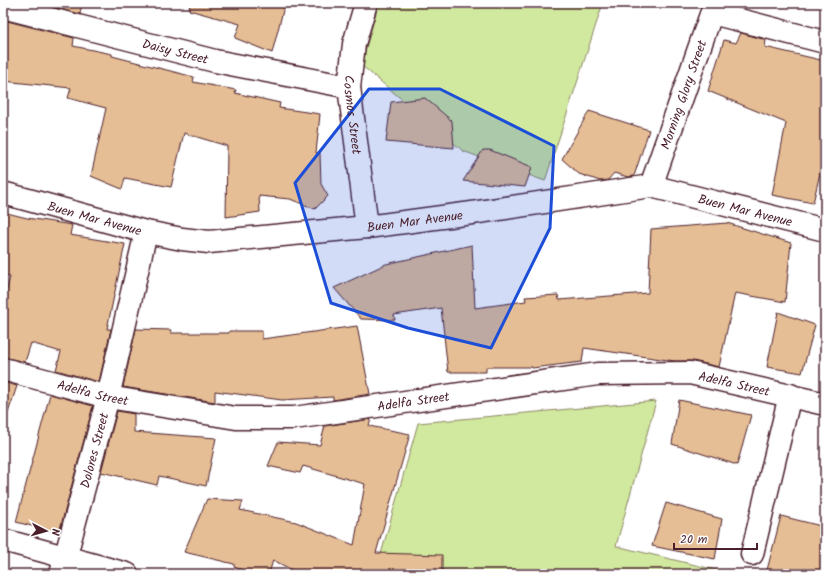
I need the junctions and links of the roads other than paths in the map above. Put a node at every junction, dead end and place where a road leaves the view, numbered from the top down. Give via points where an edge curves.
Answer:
1 (366, 3) edge
2 (3, 7) edge
3 (713, 8) edge
4 (825, 42) edge
5 (349, 87) junction
6 (651, 186) junction
7 (3, 193) edge
8 (367, 227) junction
9 (825, 230) edge
10 (146, 232) junction
11 (3, 369) edge
12 (790, 395) junction
13 (108, 397) junction
14 (825, 404) edge
15 (3, 540) edge
16 (752, 554) dead end
17 (63, 566) edge
18 (127, 574) edge

1 - 5 street, Cosmos Street via 354,44
2 - 5 street, Daisy Street via 215,61
3 - 4 street
3 - 6 street, Morning Glory Street
5 - 8 street, Cosmos Street
6 - 8 street, Buen Mar Avenue
6 - 9 street, Buen Mar Avenue
7 - 10 street, Buen Mar Avenue
8 - 10 street, Buen Mar Avenue via 209,242 182,240
10 - 13 street, Dolores Street
11 - 13 street, Adelfa Street
12 - 13 street, Adelfa Street via 690,373 598,374 294,418 236,418
12 - 14 street, Adelfa Street
12 - 16 street
13 - 17 street, Dolores Street
15 - 17 street
17 - 18 street

